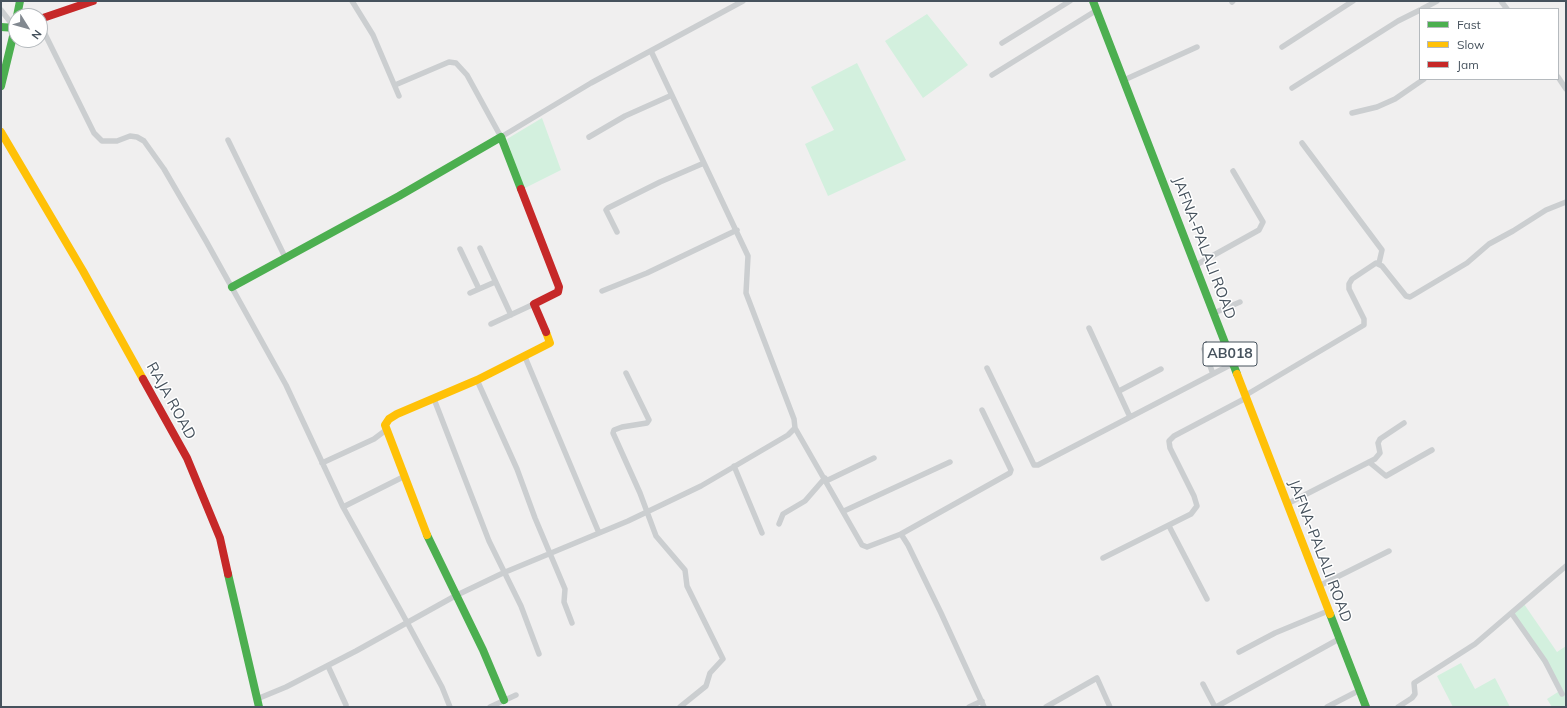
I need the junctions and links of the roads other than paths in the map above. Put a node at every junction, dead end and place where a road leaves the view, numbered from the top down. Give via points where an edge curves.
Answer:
1 (93, 1) edge
2 (352, 1) edge
3 (743, 1) edge
4 (1070, 1) edge
5 (1093, 1) edge
6 (1353, 1) edge
7 (1437, 1) edge
8 (1425, 8) edge
9 (1, 10) edge
10 (1097, 10) junction
11 (1419, 11) edge
12 (48, 16) edge
13 (8, 18) edge
14 (48, 40) edge
15 (1002, 43) dead end
16 (1197, 47) dead end
17 (1282, 47) dead end
18 (11, 48) edge
19 (651, 51) junction
20 (992, 75) dead end
21 (1559, 78) edge
22 (1124, 80) junction
23 (1423, 80) edge
24 (394, 85) junction
25 (1, 86) edge
26 (1292, 88) dead end
27 (1566, 89) edge
28 (672, 95) junction
29 (399, 96) dead end
30 (1352, 113) dead end
31 (1, 132) edge
32 (501, 137) junction
33 (589, 137) dead end
34 (228, 140) dead end
35 (1302, 143) dead end
36 (704, 163) junction
37 (1233, 171) dead end
38 (1566, 202) edge
39 (737, 230) junction
40 (617, 232) dead end
41 (460, 248) dead end
42 (480, 248) dead end
43 (285, 257) junction
44 (1379, 264) junction
45 (1196, 265) junction
46 (495, 282) junction
47 (232, 287) junction
48 (479, 289) junction
49 (602, 291) dead end
50 (470, 292) dead end
51 (1240, 302) dead end
52 (534, 304) junction
53 (1214, 313) junction
54 (511, 315) junction
55 (491, 324) dead end
56 (1089, 328) dead end
57 (1204, 349) dead end
58 (525, 357) junction
59 (1234, 364) junction
60 (987, 368) dead end
61 (1162, 370) dead end
62 (626, 372) dead end
63 (1213, 374) junction
64 (477, 380) junction
65 (1118, 391) junction
66 (1246, 396) junction
67 (434, 399) junction
68 (982, 410) dead end
69 (1130, 418) junction
70 (1404, 423) dead end
71 (795, 428) junction
72 (386, 430) junction
73 (1432, 450) dead end
74 (874, 458) dead end
75 (950, 462) dead end
76 (1369, 462) junction
77 (322, 463) junction
78 (734, 466) junction
79 (403, 477) junction
80 (826, 479) junction
81 (1287, 504) junction
82 (343, 507) junction
83 (844, 511) junction
84 (647, 512) junction
85 (779, 524) dead end
86 (1169, 526) junction
87 (599, 533) junction
88 (762, 533) dead end
89 (901, 534) junction
90 (1389, 551) dead end
91 (551, 552) junction
92 (1103, 558) dead end
93 (1566, 566) edge
94 (503, 573) junction
95 (1319, 586) junction
96 (456, 596) junction
97 (1206, 599) dead end
98 (1328, 611) junction
99 (1512, 614) junction
100 (407, 622) junction
101 (572, 623) dead end
102 (1339, 639) junction
103 (1239, 652) dead end
104 (539, 654) dead end
105 (328, 666) junction
106 (1203, 684) dead end
107 (1358, 691) junction
108 (1562, 694) dead end
109 (516, 695) dead end
110 (504, 700) junction
111 (982, 701) junction
112 (258, 703) edge
113 (346, 705) dead end
114 (450, 707) edge
115 (490, 707) edge
116 (680, 707) edge
117 (969, 707) edge
118 (984, 707) edge
119 (1046, 707) edge
120 (1110, 707) edge
121 (1217, 707) edge
122 (1327, 707) edge
123 (1366, 707) edge
124 (1398, 707) edge

1 - 12 street
2 - 24 street via 373,35
3 - 19 street
4 - 15 street
5 - 10 street, JAFNA-PALALI ROAD / AB018
6 - 17 street
7 - 8 street
9 - 13 street
10 - 20 street
10 - 22 street, JAFNA-PALALI ROAD / AB018
11 - 26 street via 1398,21
14 - 47 street via 94,133 102,141 117,141 130,136 144,141 164,169
16 - 22 street
18 - 25 street
19 - 28 street
19 - 32 street via 590,83
21 - 27 street
22 - 45 street, JAFNA-PALALI ROAD / AB018
23 - 30 street via 1395,99 1377,107
24 - 29 street
24 - 32 street via 449,62 456,63 467,75
28 - 33 street via 625,116
28 - 36 street
31 - 112 street, RAJA ROAD via 187,458 220,538
32 - 43 street via 399,196
32 - 52 street via 559,287 558,292
34 - 43 street
35 - 44 street via 1382,250
36 - 39 street
36 - 40 street via 608,208 606,210
37 - 45 street via 1263,222 1262,226
38 - 44 street via 1546,210 1488,244 1467,263 1410,297 1406,296
39 - 49 street
39 - 71 street via 748,256 746,292 794,419
41 - 48 street
42 - 46 street
43 - 47 street
44 - 66 street via 1376,263 1366,269 1349,284 1364,319 1364,325
45 - 53 street, JAFNA-PALALI ROAD / AB018
46 - 48 street
46 - 54 street
47 - 77 street via 286,385
48 - 50 street
51 - 53 street
52 - 54 street
52 - 58 street via 550,343
53 - 59 street, JAFNA-PALALI ROAD / AB018
54 - 55 street
56 - 65 street
57 - 63 street
58 - 64 street
58 - 87 street
59 - 63 street
59 - 66 street, JAFNA-PALALI ROAD / AB018
60 - 69 street via 1034,465
61 - 65 street
62 - 84 street via 649,420 647,423 622,427 613,433
63 - 69 street
64 - 67 street
64 - 91 street via 517,469 534,518
65 - 69 street
66 - 81 street, JAFNA-PALALI ROAD / AB018
66 - 86 street via 1169,441 1197,506 1192,514
67 - 72 street via 389,419 385,425
67 - 94 street via 468,491
68 - 89 street via 1011,470 1010,473
70 - 76 street via 1380,439 1380,453
71 - 78 street via 788,435
71 - 80 street
72 - 77 street via 374,439
72 - 79 street
73 - 76 street via 1386,476
74 - 80 street
75 - 83 street
76 - 81 street
77 - 82 street
78 - 84 street via 701,486
78 - 88 street
79 - 82 street
79 - 96 street via 427,536
80 - 83 street
80 - 85 street via 805,501 784,514
81 - 95 street, JAFNA-PALALI ROAD / AB018
82 - 100 street
83 - 89 street via 864,546
84 - 87 street
84 - 116 street via 659,541 685,570 687,586 723,660 710,673 706,686
86 - 92 street
86 - 97 street
87 - 91 street
89 - 111 street
90 - 95 street
91 - 94 street
91 - 101 street via 565,589 564,602
93 - 99 street
94 - 96 street
94 - 104 street via 521,606
95 - 98 street, JAFNA-PALALI ROAD / AB018
96 - 100 street
96 - 110 street
98 - 102 street, JAFNA-PALALI ROAD / AB018
98 - 103 street via 1275,633
99 - 108 street via 1545,661
99 - 124 street via 1475,644 1414,683 1415,694
100 - 105 street
100 - 114 street
102 - 107 street, JAFNA-PALALI ROAD / AB018
102 - 121 street
105 - 112 street
105 - 113 street
106 - 121 street
107 - 122 street
107 - 123 street, JAFNA-PALALI ROAD / AB018
109 - 110 street
110 - 115 street
111 - 117 street
111 - 118 street
119 - 120 street via 1096,678

